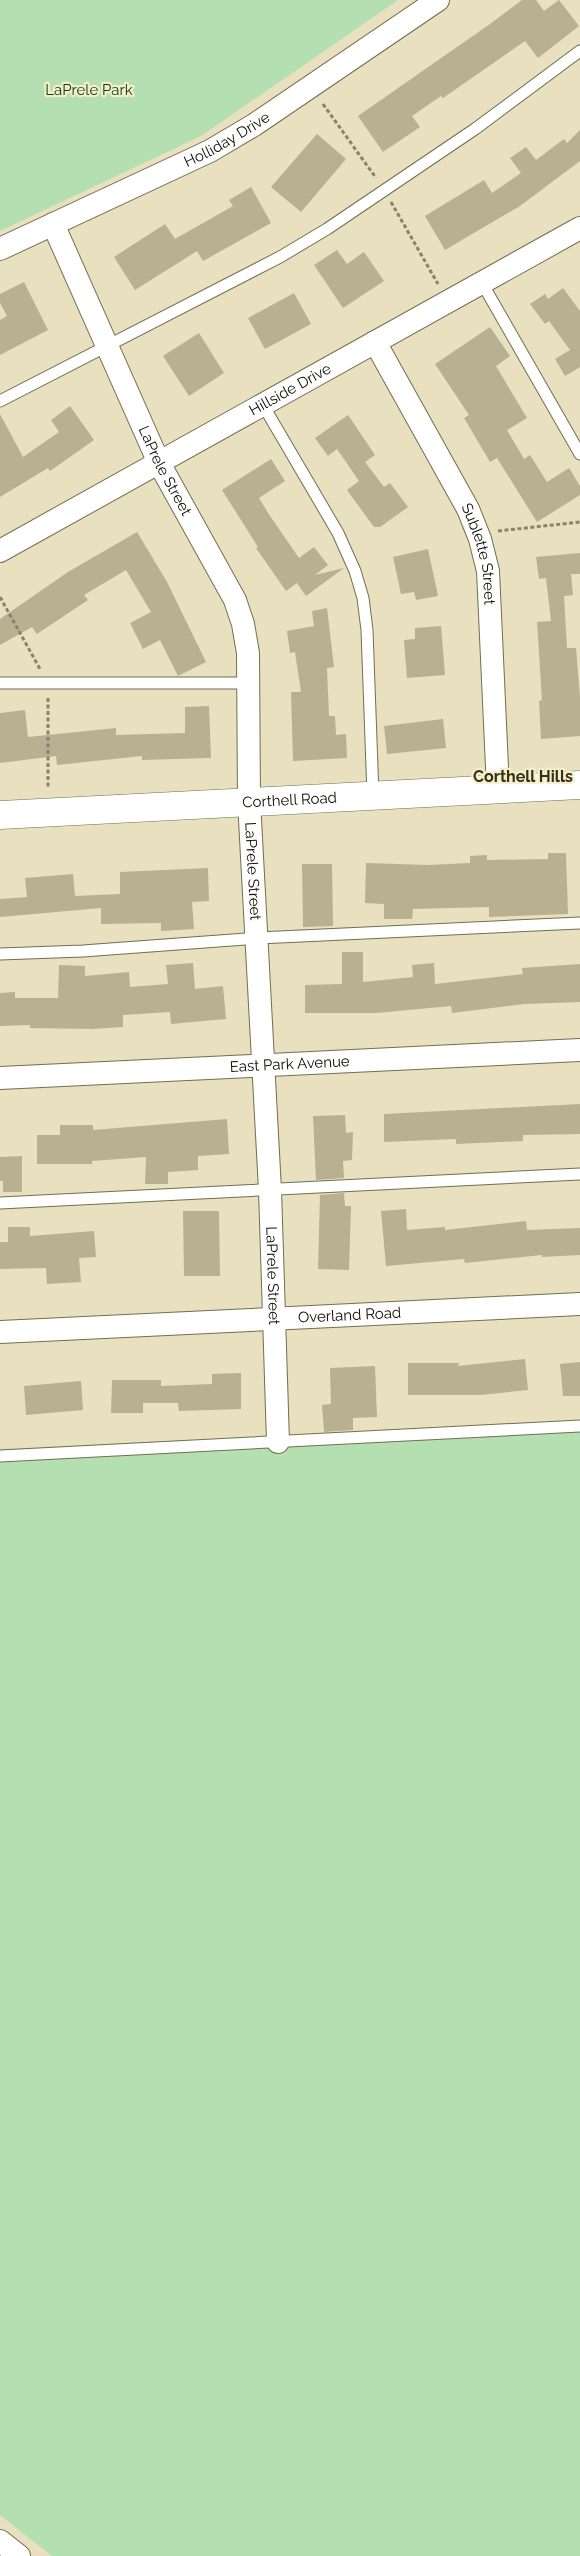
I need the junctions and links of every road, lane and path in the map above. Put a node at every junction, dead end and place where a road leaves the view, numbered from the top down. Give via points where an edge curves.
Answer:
1 (438, 0) edge
2 (580, 50) edge
3 (52, 224) junction
4 (580, 228) edge
5 (0, 250) edge
6 (482, 283) junction
7 (375, 342) junction
8 (107, 345) junction
9 (0, 401) edge
10 (263, 405) junction
11 (580, 454) edge
12 (159, 463) junction
13 (580, 522) edge
14 (478, 533) junction
15 (0, 551) edge
16 (0, 597) edge
17 (0, 683) edge
18 (48, 683) junction
19 (249, 683) junction
20 (580, 785) edge
21 (498, 789) junction
22 (373, 795) junction
23 (249, 801) junction
24 (48, 812) junction
25 (0, 815) edge
26 (580, 923) edge
27 (258, 938) junction
28 (0, 954) edge
29 (580, 1050) edge
30 (264, 1066) junction
31 (0, 1078) edge
32 (580, 1174) edge
33 (270, 1190) junction
34 (0, 1203) edge
35 (580, 1304) edge
36 (276, 1319) junction
37 (0, 1332) edge
38 (580, 1426) edge
39 (278, 1442) junction
40 (0, 1456) edge
41 (0, 2541) edge
42 (19, 2556) edge

1 - 3 street, Holliday Drive via 210,151
2 - 8 lane via 475,129 327,229 280,257
3 - 5 street, Holliday Drive
3 - 8 street, LaPrele Street
4 - 6 street, Hillside Drive
6 - 7 street, Hillside Drive
6 - 11 lane
7 - 10 street, Hillside Drive
7 - 14 street, Sublette Street via 468,509
8 - 9 lane
8 - 12 street, LaPrele Street
10 - 12 street, Hillside Drive
10 - 22 lane via 338,533 363,598
12 - 15 street, Hillside Drive
12 - 19 street, LaPrele Street via 235,600 248,653
13 - 14 path
14 - 21 street, Sublette Street via 488,571
16 - 18 path
17 - 18 lane
18 - 19 lane
18 - 24 path
19 - 23 street, LaPrele Street
20 - 21 street, Corthell Road
21 - 22 street, Corthell Road
22 - 23 street, Corthell Road
23 - 24 street, Corthell Road
23 - 27 street, LaPrele Street
24 - 25 street, Corthell Road
26 - 27 lane
27 - 28 lane
27 - 30 street, LaPrele Street
29 - 30 street, East Park Avenue
30 - 31 street, East Park Avenue
30 - 33 street, LaPrele Street
32 - 33 lane
33 - 34 lane
33 - 36 street, LaPrele Street
35 - 36 street, Overland Road
36 - 37 street, Overland Road
36 - 39 street, LaPrele Street
38 - 39 lane
39 - 40 lane
41 - 42 street

